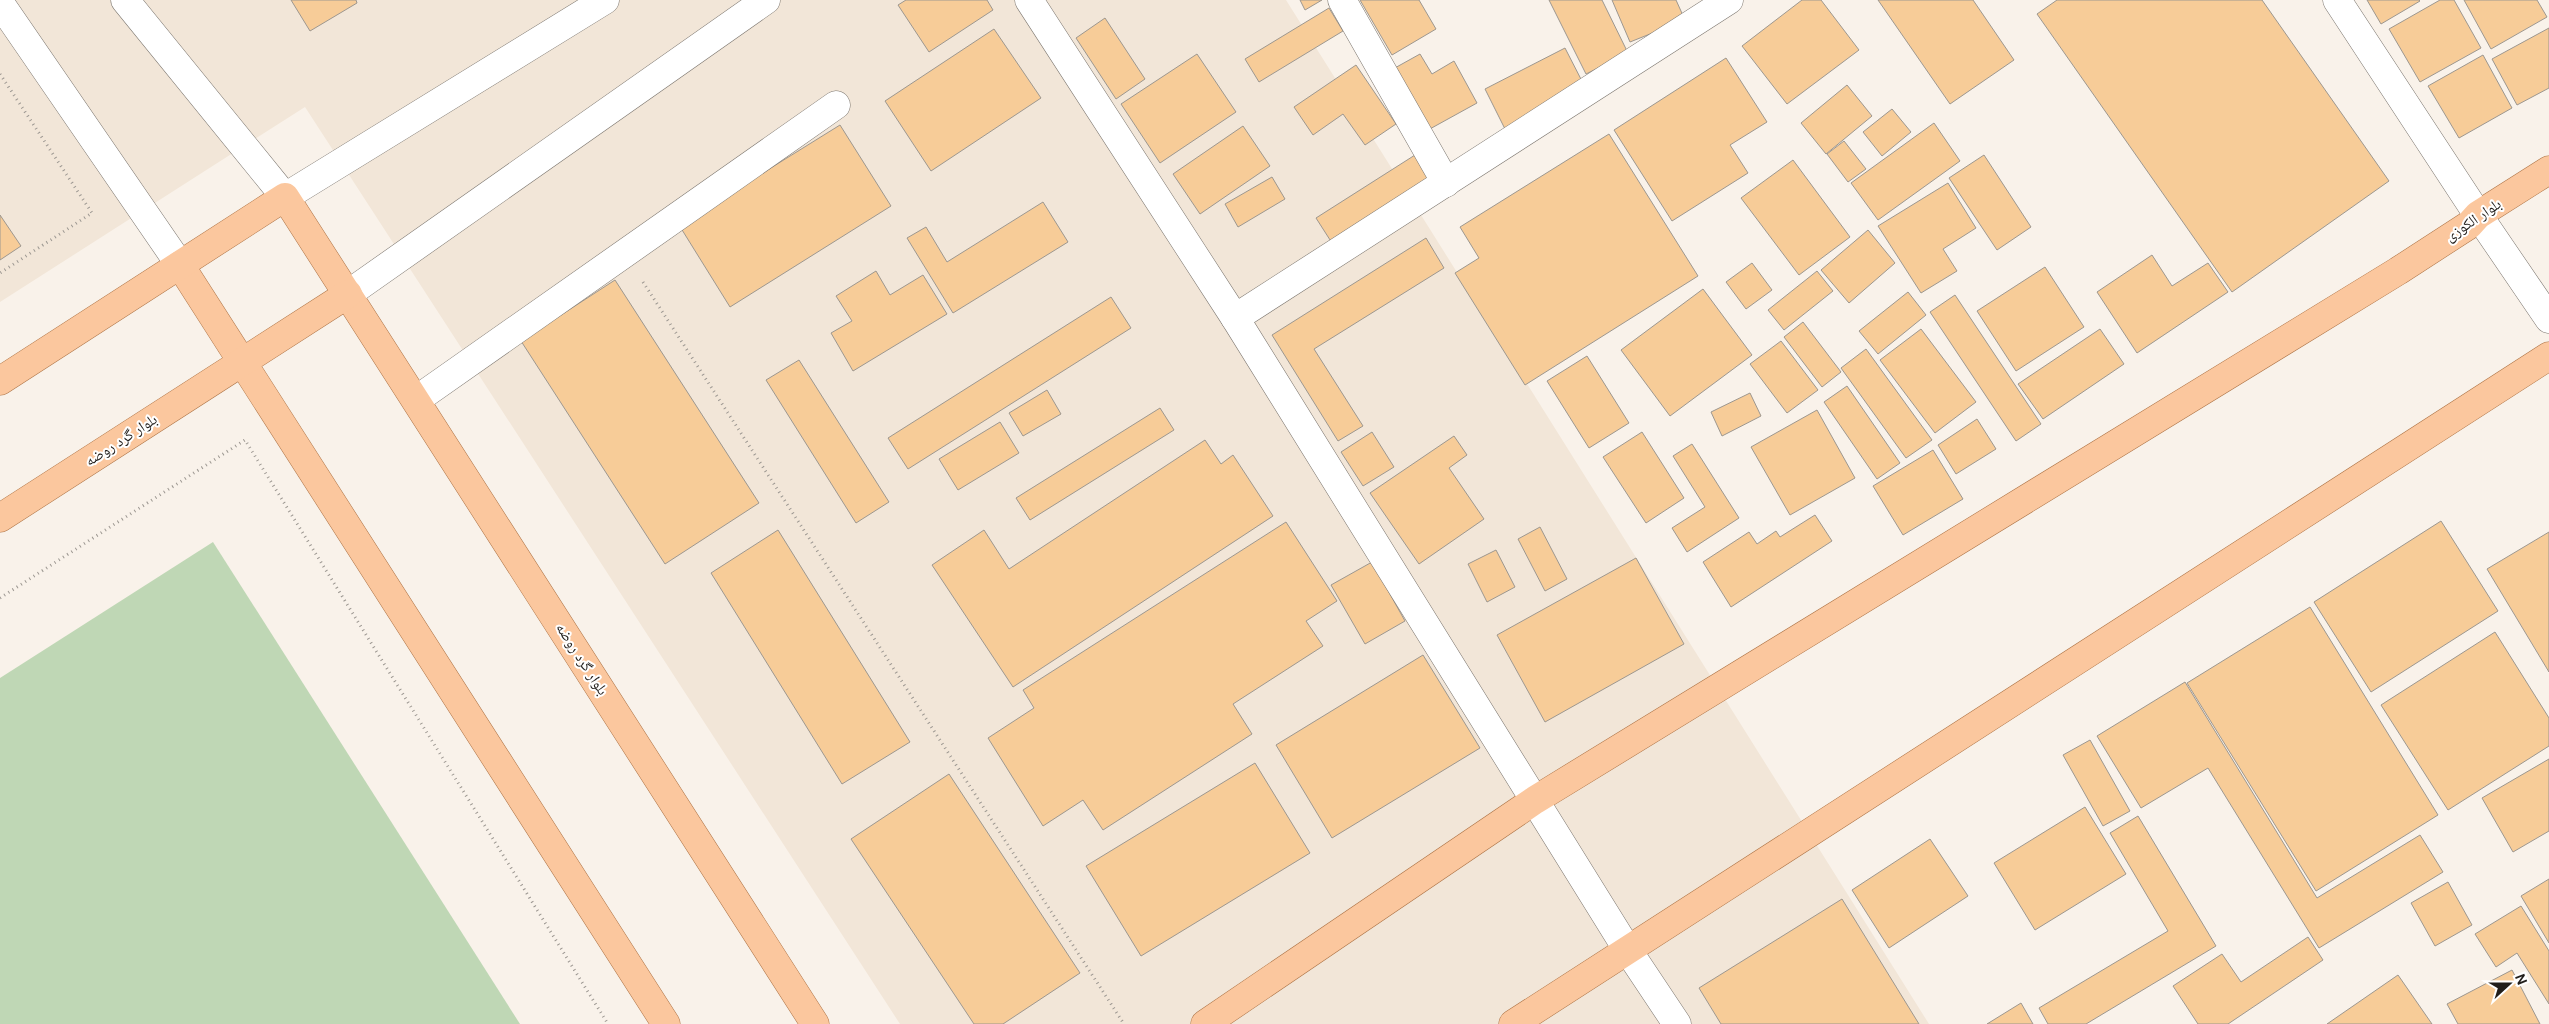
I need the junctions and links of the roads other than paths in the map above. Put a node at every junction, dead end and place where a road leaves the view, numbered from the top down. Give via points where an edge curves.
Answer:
1 (125, 0) edge
2 (605, 0) edge
3 (766, 0) edge
4 (1029, 0) edge
5 (1342, 0) edge
6 (1729, 0) edge
7 (2337, 0) edge
8 (5, 20) edge
9 (836, 105) dead end
10 (2549, 170) edge
11 (1446, 183) junction
12 (285, 197) junction
13 (2478, 215) junction
14 (180, 265) junction
15 (348, 294) junction
16 (1236, 318) junction
17 (2549, 319) edge
18 (2549, 356) edge
19 (242, 363) junction
20 (0, 381) edge
21 (416, 400) junction
22 (0, 518) edge
23 (1536, 800) junction
24 (1627, 949) junction
25 (666, 1024) edge
26 (816, 1024) edge
27 (1205, 1024) edge
28 (1513, 1024) edge
29 (1677, 1024) edge

1 - 12 street
2 - 12 street
3 - 15 street
4 - 16 street
5 - 11 street
6 - 11 street
7 - 13 street
8 - 14 street
9 - 21 street
10 - 13 main road, بلوار الکوزی
11 - 16 street
12 - 14 main road
12 - 15 main road, بلوار گرد روضه
13 - 17 street
13 - 23 main road, بلوار الکوزی via 2469,225 2398,271
14 - 19 main road
14 - 20 main road
15 - 19 main road, بلوار گرد روضه
15 - 21 main road, بلوار گرد روضه
16 - 23 street
18 - 24 main road
19 - 22 main road, بلوار گرد روضه
19 - 25 main road
21 - 26 main road, بلوار گرد روضه
23 - 24 street
23 - 27 main road, بلوار الکوزی
24 - 28 main road
24 - 29 street

